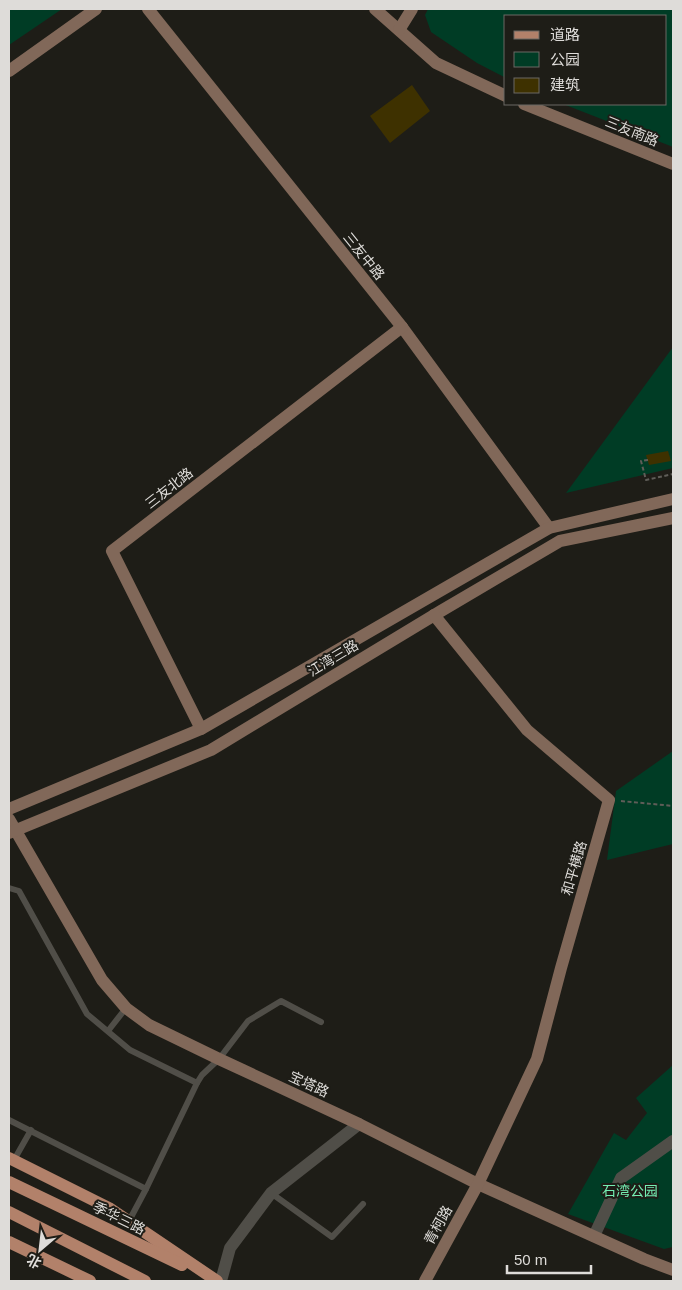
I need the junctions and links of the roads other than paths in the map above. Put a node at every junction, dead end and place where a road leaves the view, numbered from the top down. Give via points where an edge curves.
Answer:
1 (96, 9) edge
2 (148, 9) edge
3 (375, 9) edge
4 (394, 9) edge
5 (412, 9) edge
6 (388, 20) junction
7 (399, 30) junction
8 (9, 71) edge
9 (504, 95) edge
10 (526, 105) edge
11 (673, 164) edge
12 (402, 327) junction
13 (673, 499) edge
14 (673, 518) edge
15 (550, 528) junction
16 (434, 615) junction
17 (201, 729) junction
18 (9, 809) edge
19 (11, 828) edge
20 (9, 888) edge
21 (126, 1008) junction
22 (321, 1022) dead end
23 (108, 1031) junction
24 (219, 1059) junction
25 (197, 1082) junction
26 (9, 1120) edge
27 (359, 1124) junction
28 (31, 1130) junction
29 (673, 1141) edge
30 (12, 1159) edge
31 (9, 1182) edge
32 (478, 1184) junction
33 (146, 1189) junction
34 (271, 1193) junction
35 (363, 1204) dead end
36 (9, 1212) edge
37 (128, 1221) junction
38 (594, 1236) junction
39 (9, 1242) edge
40 (673, 1270) edge
41 (90, 1281) edge
42 (146, 1281) edge
43 (217, 1281) edge
44 (221, 1281) edge
45 (425, 1281) edge

1 - 8 street
2 - 12 street, 三友中路
3 - 6 street
4 - 6 street
5 - 7 street
6 - 7 street
7 - 9 street via 436,63
10 - 11 street, 三友南路
12 - 15 street, 三友中路
12 - 17 street, 三友北路 via 112,551
13 - 15 street, 江湾三路
14 - 16 street, 江湾三路 via 560,541
15 - 17 street, 江湾三路
16 - 19 street, 江湾三路 via 211,750
16 - 32 street, 和平横路 via 527,730 609,800 536,1060
17 - 18 street, 江湾三路
19 - 21 street, 宝塔路 via 102,980
20 - 23 lane via 19,891 87,1014
21 - 23 lane
21 - 24 street, 宝塔路 via 149,1025
22 - 24 lane via 280,1002 248,1021
23 - 25 lane via 130,1050
24 - 25 lane
24 - 27 street, 宝塔路
25 - 33 lane
26 - 28 lane
27 - 32 street, 宝塔路
27 - 34 street
28 - 30 lane
28 - 33 lane
29 - 38 street via 621,1178
30 - 37 main road via 109,1208
31 - 43 main road, 季华三路
32 - 38 street, 宝塔路
32 - 45 street, 青柯路
33 - 37 lane
34 - 35 lane via 332,1238
34 - 44 street via 230,1248
36 - 42 main road
37 - 43 main road
38 - 40 street, 宝塔路
39 - 41 main road

